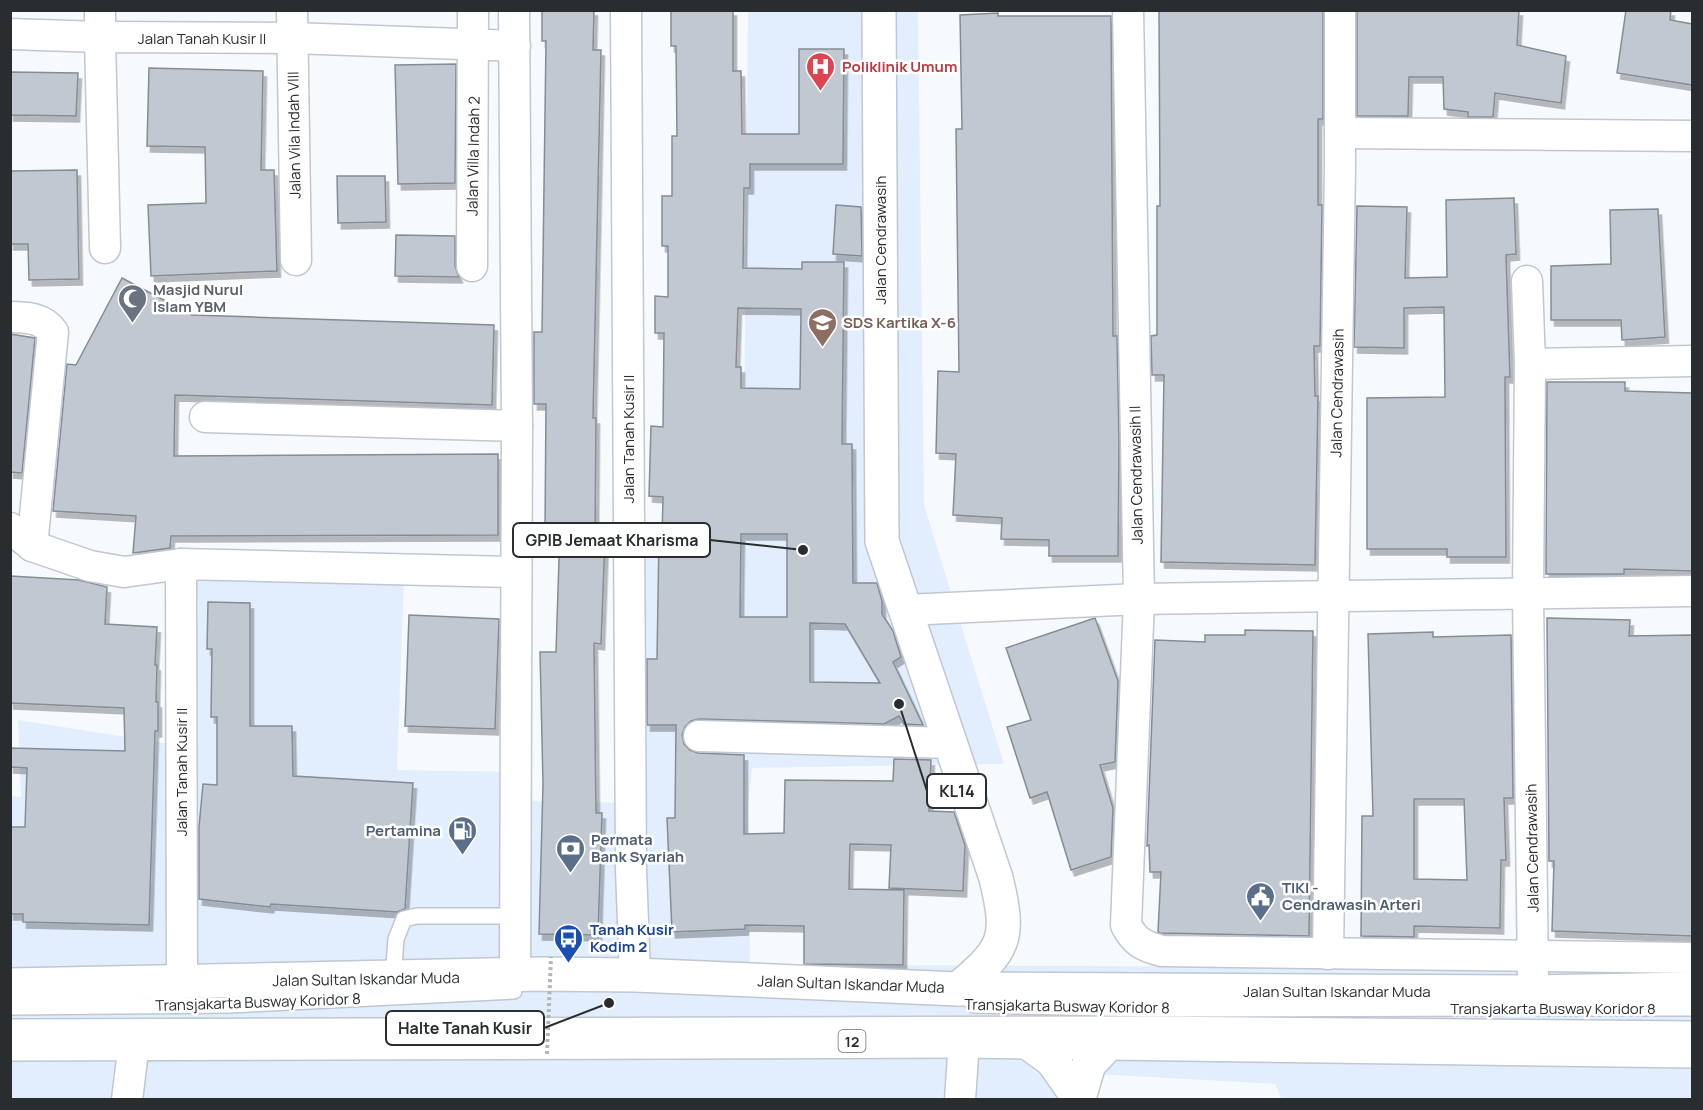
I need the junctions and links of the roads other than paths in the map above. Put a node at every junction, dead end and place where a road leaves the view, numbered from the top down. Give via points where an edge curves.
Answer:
1 (473, 10) edge
2 (514, 10) edge
3 (626, 10) edge
4 (879, 10) edge
5 (1128, 10) edge
6 (1340, 10) edge
7 (100, 24) edge
8 (292, 24) edge
9 (10, 34) edge
10 (474, 45) junction
11 (515, 46) junction
12 (1340, 133) junction
13 (1692, 136) edge
14 (105, 248) dead end
15 (296, 260) dead end
16 (472, 266) dead end
17 (1527, 281) dead end
18 (10, 317) edge
19 (1692, 361) edge
20 (1530, 364) junction
21 (205, 417) dead end
22 (518, 426) junction
23 (21, 537) edge
24 (181, 564) junction
25 (515, 572) junction
26 (1692, 591) edge
27 (1334, 595) junction
28 (1528, 595) junction
29 (1139, 599) junction
30 (906, 610) junction
31 (699, 736) dead end
32 (951, 743) junction
33 (515, 916) junction
34 (1162, 951) junction
35 (1294, 953) junction
36 (1328, 954) junction
37 (1534, 957) junction
38 (1692, 958) edge
39 (635, 975) junction
40 (393, 979) junction
41 (182, 981) junction
42 (520, 983) junction
43 (10, 985) edge
44 (958, 989) junction
45 (1692, 989) edge
46 (579, 990) dead end
47 (1162, 990) junction
48 (1294, 990) junction
49 (1533, 992) junction
50 (10, 1007) edge
51 (1692, 1008) edge
52 (10, 1027) edge
53 (1692, 1029) edge
54 (964, 1041) junction
55 (1027, 1042) junction
56 (1110, 1042) junction
57 (134, 1043) junction
58 (10, 1044) edge
59 (1692, 1051) edge
60 (1079, 1099) edge
61 (127, 1100) edge
62 (960, 1100) edge

1 - 10 street, Jalan Villa Indah 2
2 - 11 street
3 - 39 street, Jalan Tanah Kusir II via 630,858
4 - 30 main road, Jalan Cendrawasih via 882,541
5 - 29 street, Jalan Cendrawasih II
6 - 12 street, Jalan Cendrawasih
7 - 8 street, Jalan Tanah Kusir II
7 - 9 street, Jalan Tanah Kusir II
7 - 14 street
8 - 10 street, Jalan Tanah Kusir II
8 - 15 street, Jalan Vila Indah VIII
10 - 11 street, Jalan Tanah Kusir II
10 - 16 street, Jalan Villa Indah 2
11 - 22 street
12 - 13 street
12 - 27 street, Jalan Cendrawasih
17 - 20 street, Jalan Cendrawasih
18 - 23 street via 47,323 53,332
19 - 20 street
20 - 28 street, Jalan Cendrawasih
21 - 22 street
22 - 25 street
23 - 24 street via 90,566 124,572
24 - 25 street
24 - 41 street, Jalan Tanah Kusir II
25 - 33 street
26 - 28 street
27 - 28 street
27 - 29 street
27 - 36 street, Jalan Cendrawasih
28 - 37 street, Jalan Cendrawasih
29 - 30 street
29 - 34 street, Jalan Cendrawasih II via 1126,925 1143,946
30 - 32 main road, Jalan Cendrawasih
31 - 32 street
32 - 44 main road, Jalan Cendrawasih via 996,878 1005,926 1000,946 990,962
33 - 40 lane via 404,919 396,939
33 - 42 street
34 - 35 street
34 - 47 street
35 - 36 street
35 - 48 street
36 - 37 street
37 - 38 street
37 - 49 street, Jalan Cendrawasih
39 - 42 main road, Jalan Sultan Iskandar Muda
39 - 44 main road, Jalan Sultan Iskandar Muda
40 - 41 main road, Jalan Sultan Iskandar Muda
40 - 42 main road, Jalan Sultan Iskandar Muda
41 - 43 main road, Jalan Sultan Iskandar Muda
42 - 50 lane, Transjakarta Busway Koridor 8 via 230,1005
44 - 47 main road, Jalan Sultan Iskandar Muda
45 - 49 main road, Jalan Sultan Iskandar Muda
46 - 51 lane, Transjakarta Busway Koridor 8 via 677,990 1018,1007
47 - 48 main road, Jalan Sultan Iskandar Muda
48 - 49 main road, Jalan Sultan Iskandar Muda
52 - 53 lane, Transjakarta Busway Koridor 8 via 1147,1024
54 - 55 main road, 12
54 - 57 main road, 12
54 - 62 street
55 - 56 main road, 12
55 - 60 main road via 1052,1060
56 - 59 main road, 12
56 - 60 main road via 1089,1064
57 - 58 main road, 12
57 - 61 street

